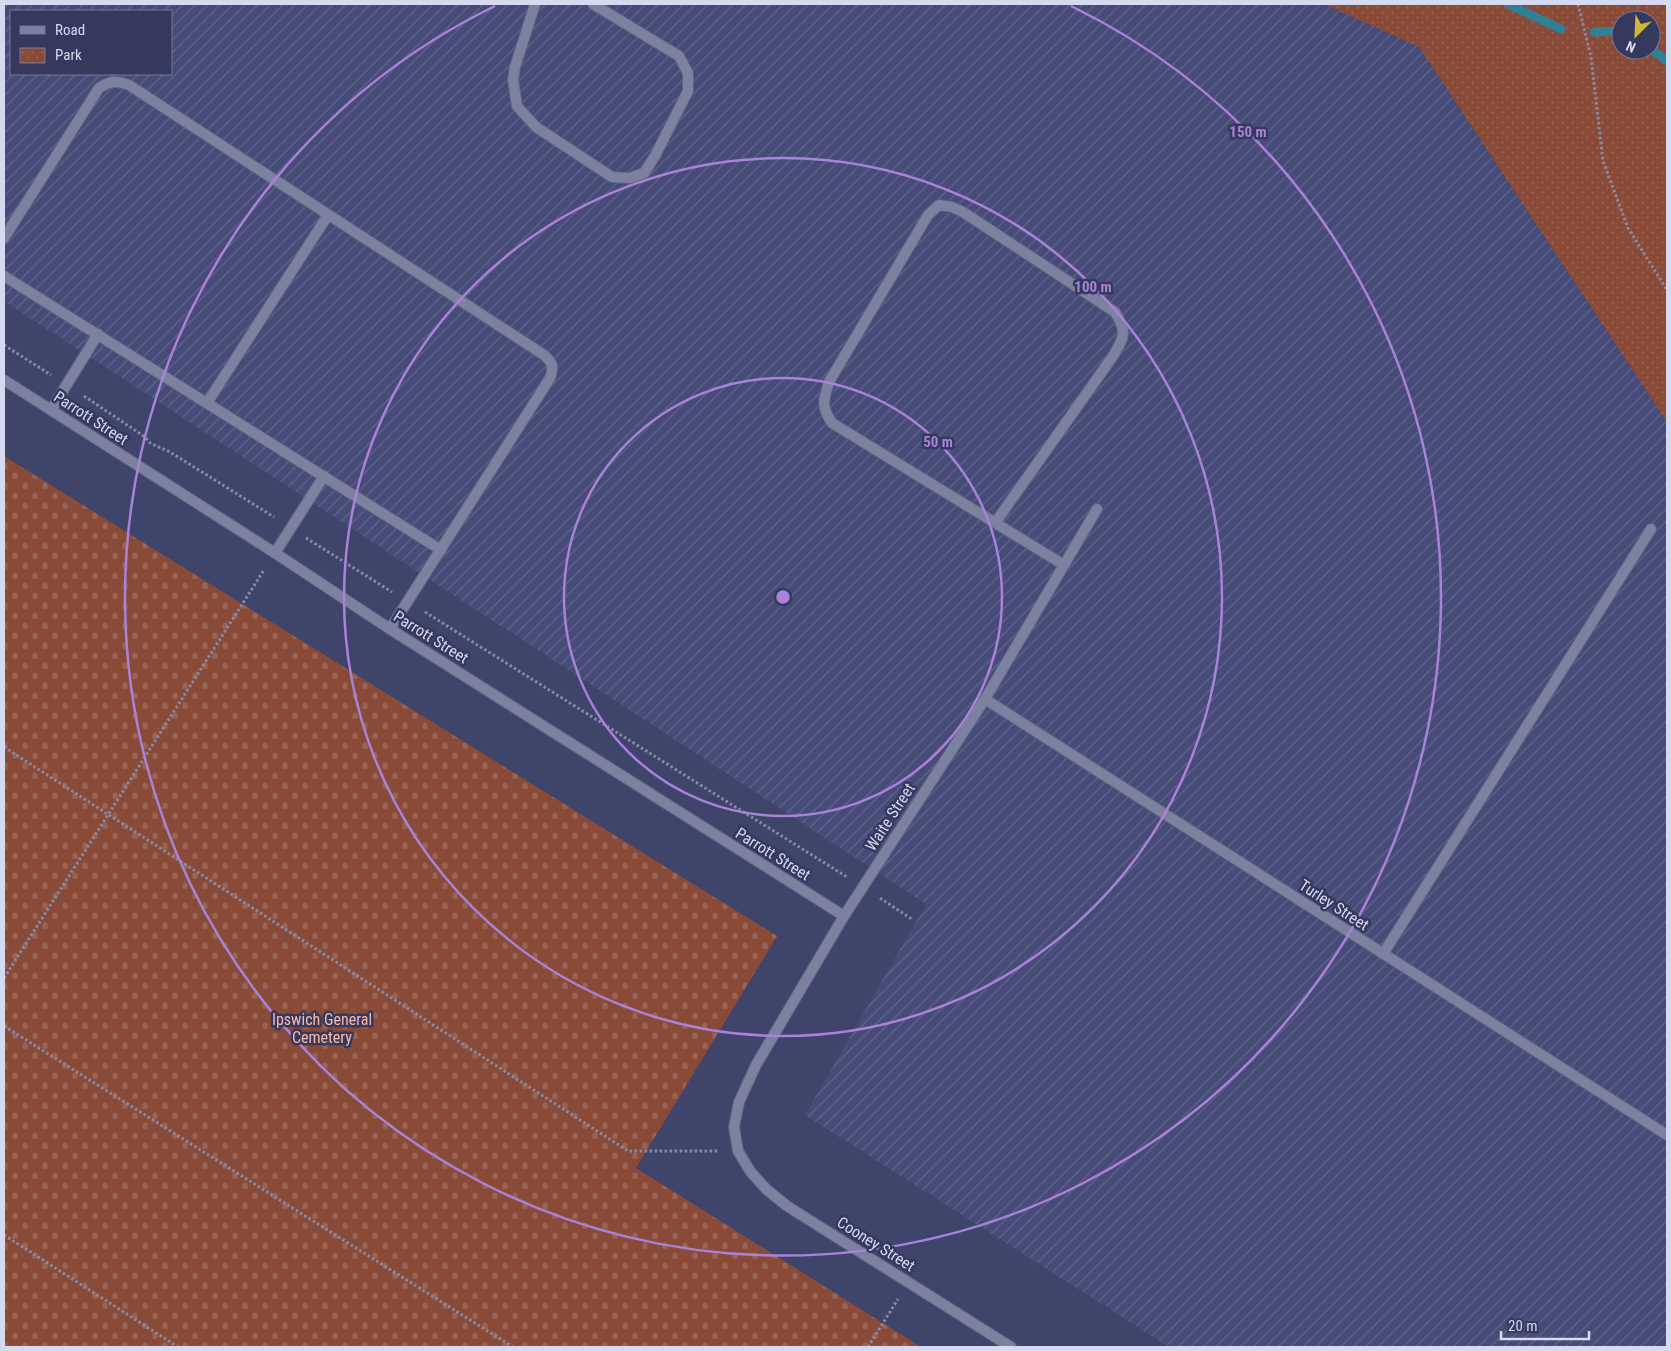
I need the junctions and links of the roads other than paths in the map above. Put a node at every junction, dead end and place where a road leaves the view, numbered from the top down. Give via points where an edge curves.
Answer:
1 (536, 4) edge
2 (593, 4) edge
3 (328, 215) junction
4 (4, 238) edge
5 (4, 276) edge
6 (98, 334) junction
7 (4, 380) edge
8 (207, 402) junction
9 (52, 410) junction
10 (324, 476) junction
11 (1097, 509) dead end
12 (995, 523) junction
13 (1651, 529) dead end
14 (441, 550) junction
15 (275, 553) junction
16 (1064, 565) junction
17 (390, 629) junction
18 (985, 699) junction
19 (844, 916) junction
20 (1383, 954) junction
21 (1667, 1135) edge
22 (738, 1151) joint
23 (1011, 1347) edge

1 - 2 street via 515,67 513,80 517,106 536,128 612,177 630,178 644,173 655,156 688,92 688,73 679,56
3 - 4 street via 129,85 109,81 99,88
3 - 8 street
3 - 14 street via 551,361 550,378
5 - 6 street
6 - 8 street
6 - 9 street
7 - 9 street, Parrott Street
8 - 10 street
9 - 15 street, Parrott Street
10 - 14 street
10 - 15 street
11 - 16 street, Waite Street
12 - 12 street via 832,424 824,412 829,382 928,215 939,205 963,212 1115,312 1123,326 1122,342 1113,356
12 - 16 street
13 - 20 street
14 - 17 street
15 - 17 street, Parrott Street
16 - 18 street, Waite Street
17 - 19 street, Parrott Street
18 - 19 street, Waite Street
18 - 20 street, Turley Street
19 - 22 street, Waite Street via 756,1065 739,1102 734,1128
20 - 21 street, Turley Street
22 - 23 street, Cooney Street via 766,1189 787,1206

